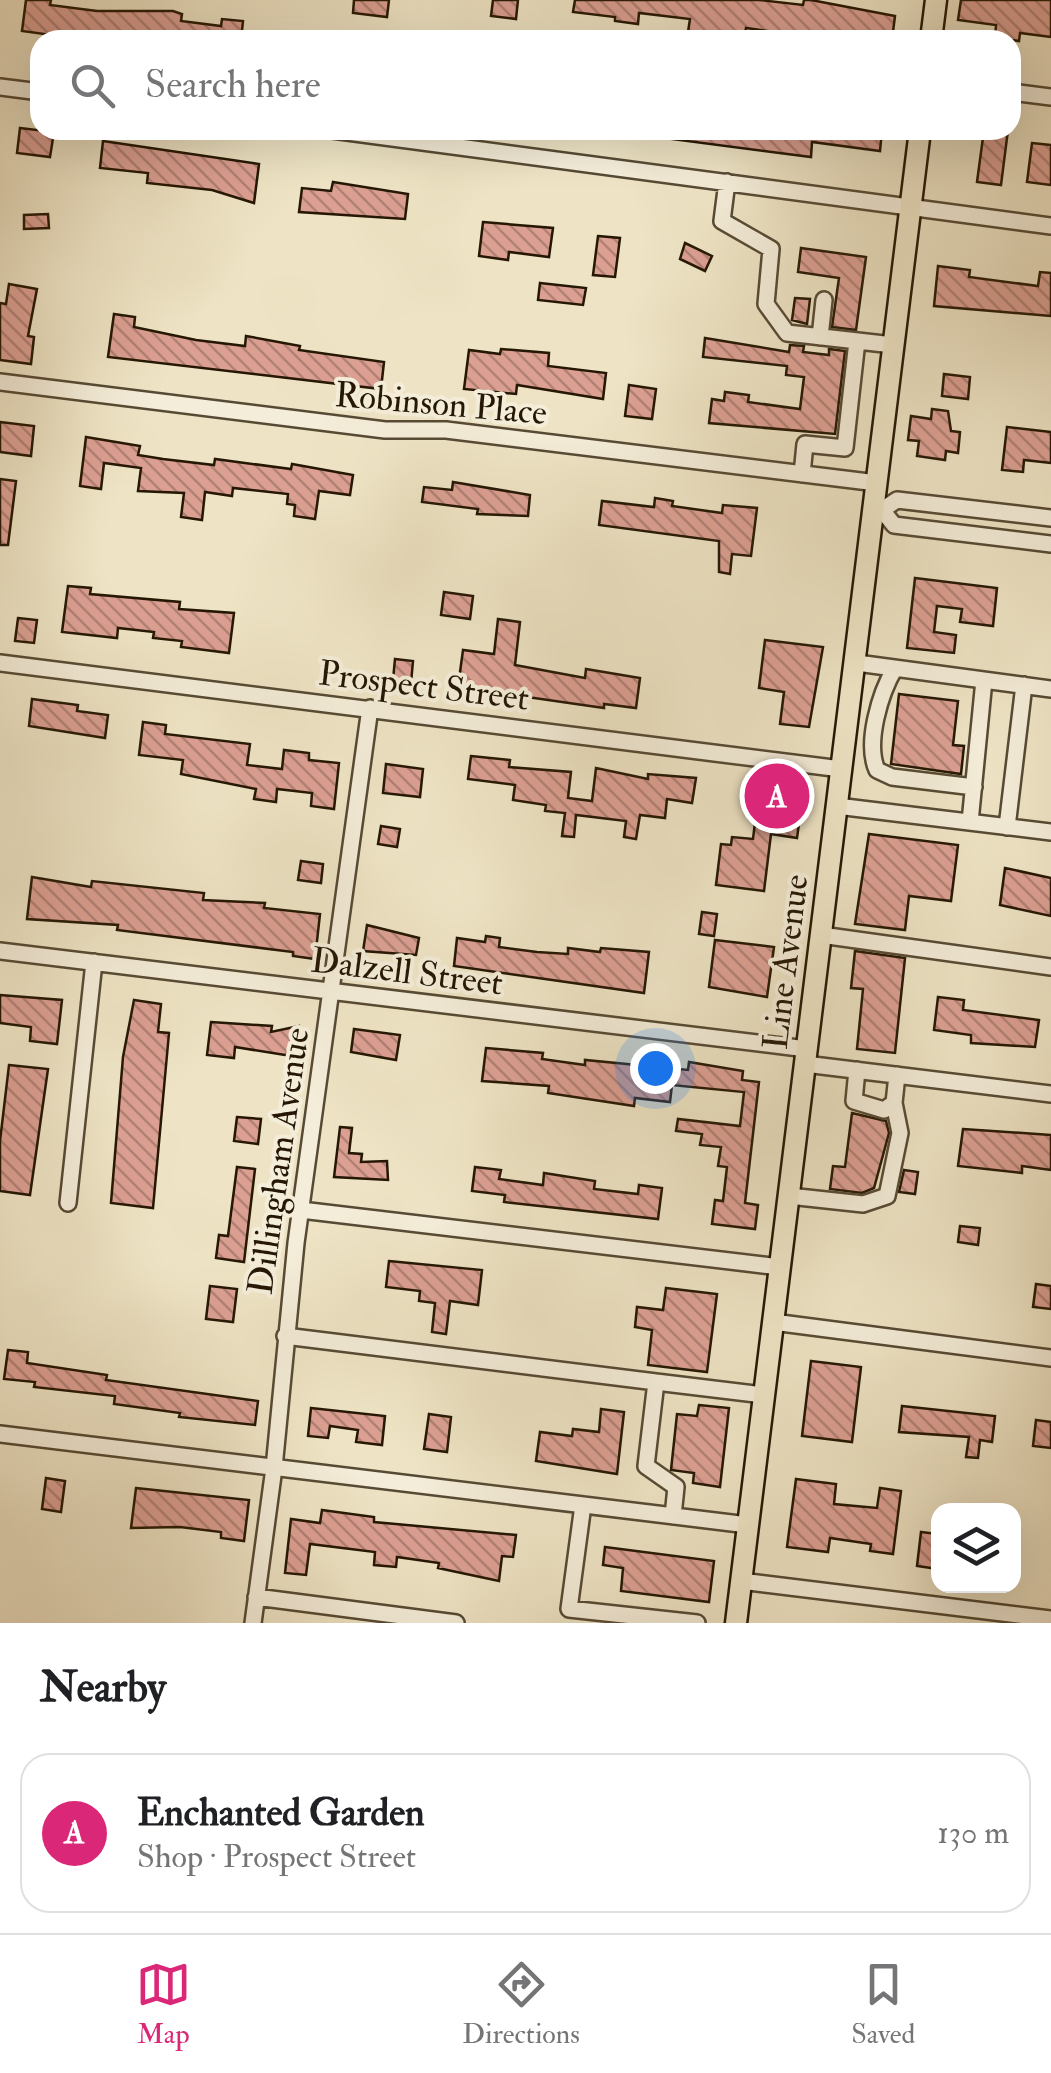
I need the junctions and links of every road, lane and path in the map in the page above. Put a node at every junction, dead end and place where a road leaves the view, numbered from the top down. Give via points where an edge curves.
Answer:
1 (936, 0) edge
2 (932, 30) edge
3 (0, 86) edge
4 (30, 90) edge
5 (1021, 93) edge
6 (1051, 97) edge
7 (408, 140) edge
8 (919, 140) edge
9 (726, 182) junction
10 (910, 206) junction
11 (1051, 226) edge
12 (824, 300) dead end
13 (820, 336) junction
14 (858, 341) junction
15 (893, 345) junction
16 (0, 382) edge
17 (802, 474) junction
18 (876, 482) junction
19 (878, 510) junction
20 (1051, 518) edge
21 (1051, 544) edge
22 (0, 663) edge
23 (857, 664) junction
24 (894, 668) junction
25 (984, 680) junction
26 (1024, 685) junction
27 (1051, 689) edge
28 (370, 708) junction
29 (841, 770) junction
30 (974, 786) junction
31 (837, 806) junction
32 (970, 822) junction
33 (1007, 827) junction
34 (1051, 832) edge
35 (821, 936) junction
36 (0, 951) edge
37 (94, 962) junction
38 (1051, 967) edge
39 (331, 992) junction
40 (806, 1057) junction
41 (857, 1070) junction
42 (897, 1075) junction
43 (1051, 1094) edge
44 (894, 1103) junction
45 (789, 1196) junction
46 (68, 1203) dead end
47 (301, 1210) junction
48 (780, 1267) junction
49 (773, 1322) junction
50 (286, 1336) junction
51 (1051, 1358) edge
52 (656, 1382) junction
53 (764, 1394) junction
54 (0, 1434) edge
55 (274, 1468) junction
56 (583, 1505) junction
57 (673, 1516) junction
58 (748, 1525) junction
59 (741, 1581) junction
60 (256, 1596) junction
61 (1043, 1620) edge
62 (252, 1623) edge
63 (456, 1623) edge
64 (697, 1623) edge
65 (736, 1623) edge

1 - 2 main road
3 - 4 street
5 - 6 street
7 - 9 street
8 - 10 main road, Line Avenue
9 - 10 street
9 - 13 street via 722,222 771,249 766,304 788,333
10 - 11 street
10 - 15 main road, Line Avenue
12 - 13 street
13 - 14 street
14 - 15 street
14 - 17 street via 845,448 805,444
15 - 18 main road, Line Avenue
16 - 17 street, Robinson Place
17 - 18 street, Robinson Place
18 - 19 main road, Line Avenue
19 - 20 street via 897,500
19 - 21 street via 894,525
19 - 23 main road, Line Avenue
22 - 28 street, Prospect Street
23 - 24 street
23 - 29 main road, Line Avenue
24 - 25 street
24 - 30 street via 881,696 877,770
25 - 26 street
25 - 30 street
26 - 27 street
26 - 33 street
28 - 29 street, Prospect Street
28 - 39 street, Dillingham Avenue
29 - 31 main road, Line Avenue
30 - 32 street
31 - 32 street
31 - 35 main road, Line Avenue
32 - 33 street
33 - 34 street
35 - 38 street
35 - 40 main road, Line Avenue
36 - 37 street, Dalzell Street
37 - 39 street, Dalzell Street
37 - 46 street
39 - 40 street, Dalzell Street
39 - 47 street, Dillingham Avenue
40 - 41 street, Dalzell Street
40 - 45 main road, Line Avenue
41 - 42 street, Dalzell Street
41 - 44 street via 853,1094 859,1106 884,1110
42 - 43 street, Dalzell Street
42 - 44 street
44 - 45 street via 900,1133 887,1196 863,1204
45 - 48 main road, Line Avenue
47 - 48 street
47 - 50 street, Dillingham Avenue
48 - 49 main road, Line Avenue
49 - 51 street
49 - 53 main road, Line Avenue
50 - 52 street
50 - 55 street, Dillingham Avenue
52 - 53 street
52 - 57 street via 646,1466 676,1487
53 - 58 main road, Line Avenue
54 - 55 street
55 - 56 street
55 - 60 street, Dillingham Avenue
56 - 57 street
56 - 64 street via 569,1609
57 - 58 street
58 - 59 main road, Line Avenue
59 - 61 street
59 - 65 main road, Line Avenue
60 - 62 street, Dillingham Avenue
60 - 63 street

